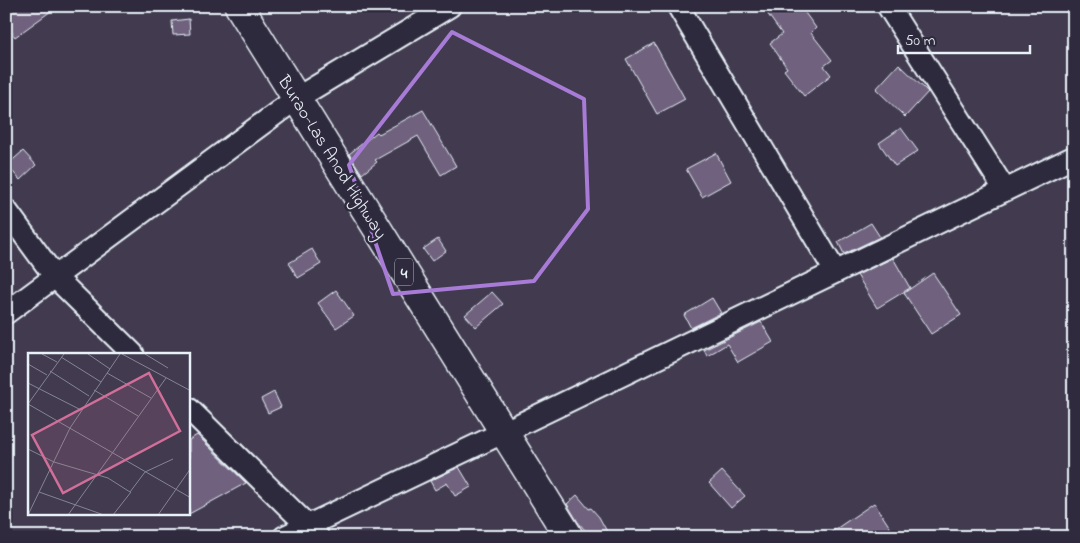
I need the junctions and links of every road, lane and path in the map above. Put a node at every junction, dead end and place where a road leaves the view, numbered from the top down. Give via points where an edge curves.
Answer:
1 (239, 6) edge
2 (678, 6) edge
3 (888, 6) edge
4 (448, 7) edge
5 (297, 98) junction
6 (1074, 156) edge
7 (1005, 190) junction
8 (6, 210) edge
9 (835, 272) junction
10 (55, 277) junction
11 (6, 313) edge
12 (132, 353) edge
13 (190, 410) edge
14 (504, 432) junction
15 (313, 531) edge
16 (284, 537) edge
17 (569, 537) edge

1 - 5 highway, Burao-Las Anod Highway / 4
2 - 9 street
3 - 7 street
4 - 5 street
5 - 10 street
5 - 14 highway, Burao-Las Anod Highway / 4
6 - 7 street
7 - 9 street
8 - 10 street
9 - 14 street
10 - 11 street
10 - 12 street
13 - 15 street
14 - 15 street
14 - 17 highway, Burao-Las Anod Highway / 4
15 - 16 street

